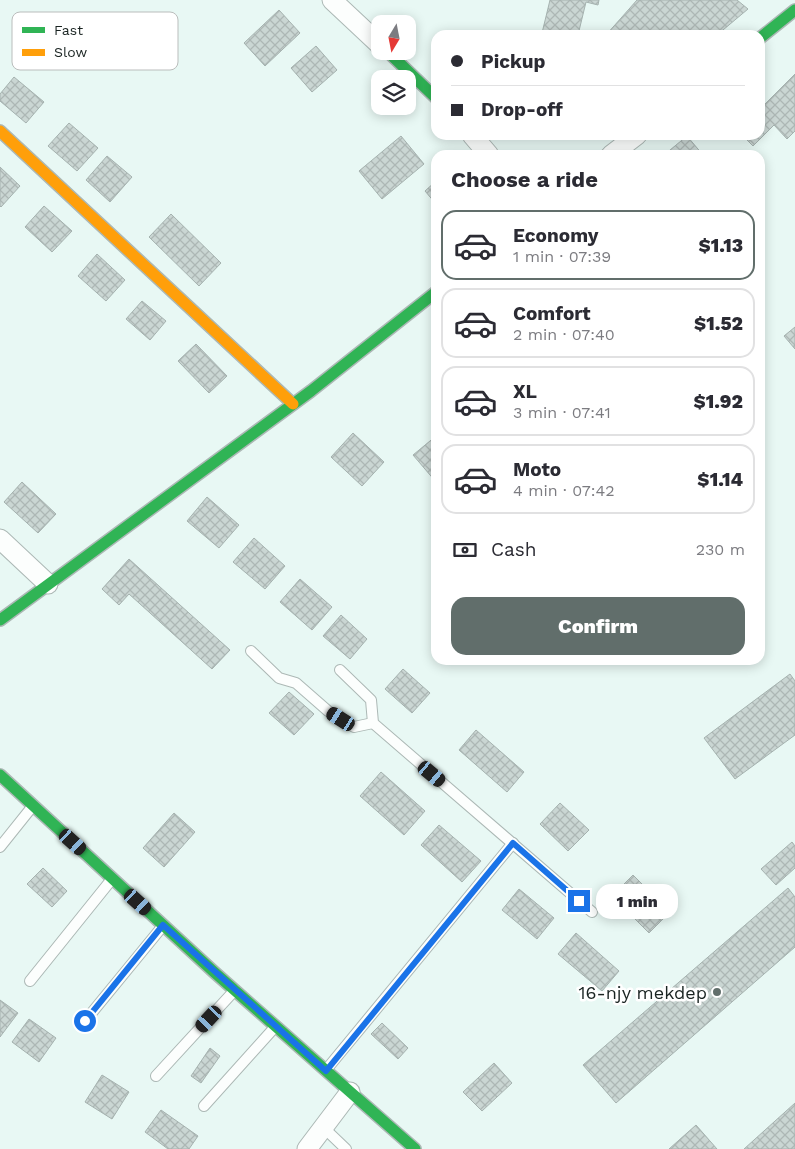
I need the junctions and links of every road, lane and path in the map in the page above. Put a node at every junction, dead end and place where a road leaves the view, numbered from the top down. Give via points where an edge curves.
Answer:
1 (332, 0) edge
2 (795, 10) edge
3 (765, 34) edge
4 (371, 37) edge
5 (396, 60) edge
6 (431, 93) edge
7 (0, 131) edge
8 (476, 140) edge
9 (630, 140) edge
10 (485, 150) edge
11 (618, 150) edge
12 (431, 296) edge
13 (293, 404) junction
14 (0, 539) edge
15 (48, 584) junction
16 (0, 620) edge
17 (251, 651) dead end
18 (340, 670) dead end
19 (373, 723) junction
20 (0, 775) edge
21 (33, 806) junction
22 (513, 843) junction
23 (0, 847) edge
24 (113, 878) junction
25 (592, 912) dead end
26 (163, 925) junction
27 (30, 981) dead end
28 (235, 990) junction
29 (85, 1021) dead end
30 (276, 1026) junction
31 (326, 1071) junction
32 (156, 1076) dead end
33 (350, 1092) junction
34 (204, 1106) dead end
35 (322, 1127) junction
36 (307, 1149) edge
37 (346, 1149) edge
38 (415, 1149) edge

1 - 4 street
2 - 3 street
5 - 6 street
7 - 13 street
8 - 10 street
9 - 11 street
12 - 13 street
13 - 15 street
14 - 15 street
15 - 16 street
17 - 19 lane via 279,678 296,683 328,711 354,727
18 - 19 lane via 371,700
19 - 22 lane
20 - 21 street
21 - 23 lane
21 - 24 street
22 - 25 lane
22 - 31 lane
24 - 26 street
24 - 27 lane
26 - 28 street
26 - 29 lane
28 - 30 street
28 - 32 lane
30 - 31 street
30 - 34 lane
31 - 33 street
33 - 35 street
33 - 38 street
35 - 36 street
35 - 37 lane

